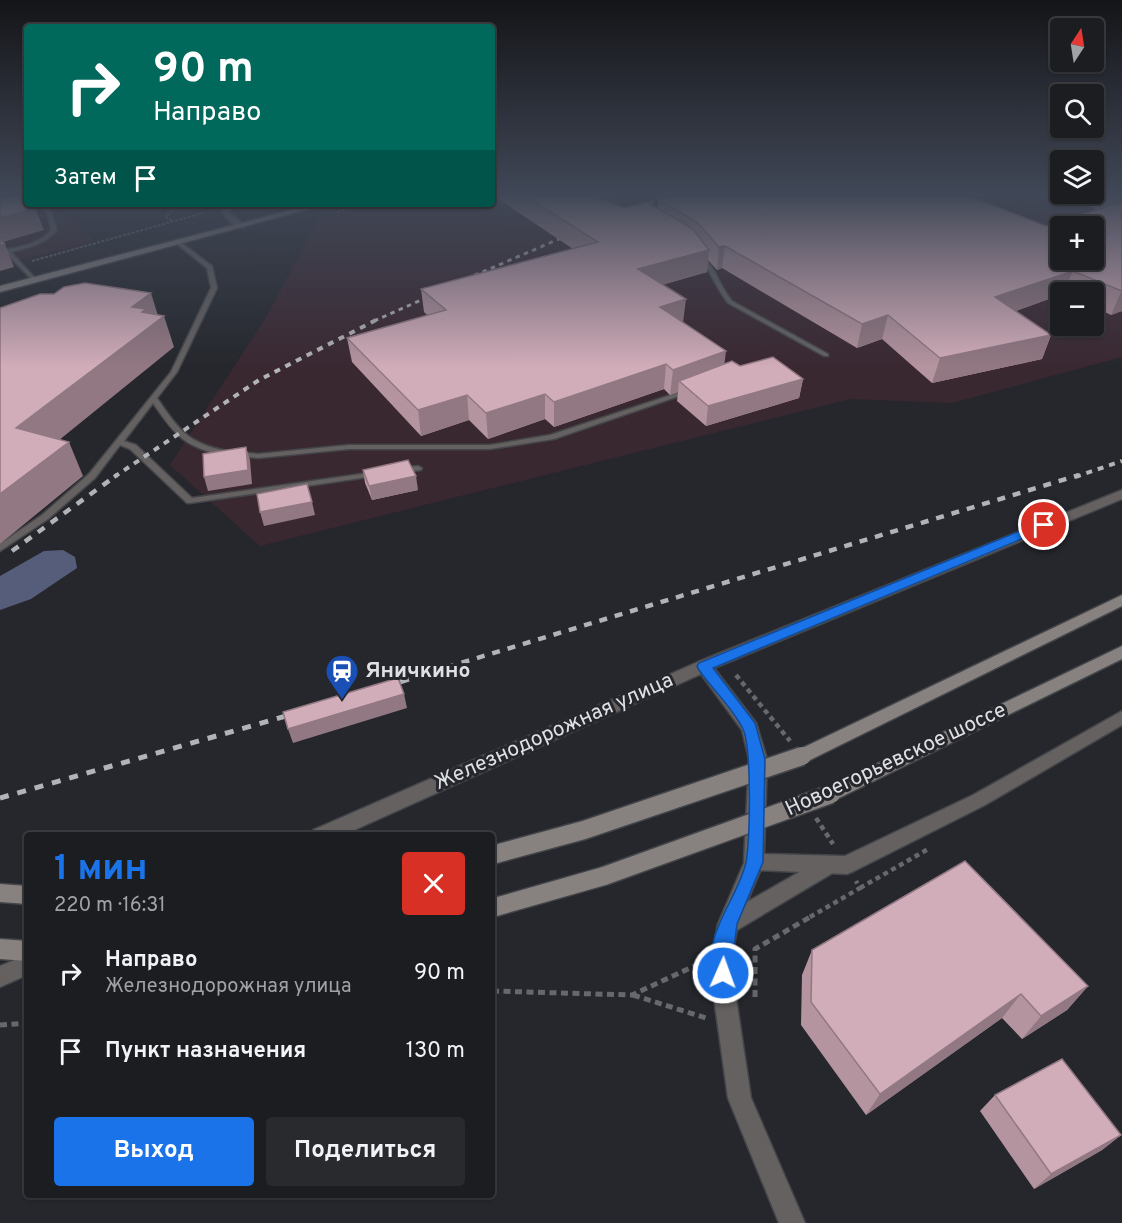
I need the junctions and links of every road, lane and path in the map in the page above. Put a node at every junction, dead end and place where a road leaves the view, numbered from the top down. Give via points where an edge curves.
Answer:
1 (4, 253) edge
2 (55, 253) edge
3 (140, 253) edge
4 (192, 253) edge
5 (699, 253) edge
6 (21, 266) junction
7 (34, 280) junction
8 (1, 288) edge
9 (826, 355) dead end
10 (703, 387) edge
11 (154, 399) junction
12 (120, 442) junction
13 (418, 468) dead end
14 (396, 471) edge
15 (384, 473) edge
16 (1122, 494) edge
17 (0, 548) edge
18 (1122, 600) edge
19 (1122, 652) edge
20 (704, 666) junction
21 (749, 691) dead end
22 (1122, 717) edge
23 (802, 756) junction
24 (815, 816) dead end
25 (329, 832) edge
26 (495, 854) edge
27 (754, 862) junction
28 (838, 865) junction
29 (0, 893) edge
30 (24, 895) edge
31 (495, 907) edge
32 (728, 924) junction
33 (0, 949) edge
34 (24, 951) edge
35 (722, 954) junction
36 (24, 966) edge
37 (0, 977) edge
38 (495, 991) edge
39 (632, 995) junction
40 (754, 997) dead end
41 (24, 1023) edge
42 (728, 1025) junction
43 (0, 1026) edge
44 (792, 1223) edge

1 - 6 lane
2 - 6 path
3 - 7 main road
4 - 11 lane via 210,267 214,288 174,372
5 - 9 lane via 730,302
6 - 7 lane
7 - 8 main road
10 - 11 lane via 551,437 510,444 349,447 258,456 208,451 186,440
11 - 12 lane
12 - 15 lane via 133,447 190,501
12 - 17 lane via 92,476 45,517
13 - 14 lane
16 - 20 street, Железнодорожная улица
18 - 23 main road, Новоегорьевское шоссе
19 - 31 main road, Новоегорьевское шоссе, bridge via 831,795 604,876
20 - 25 street, Железнодорожная улица
20 - 27 street via 750,728 758,759
21 - 23 path
22 - 28 street via 979,800
23 - 26 main road, Новоегорьевское шоссе, bridge via 584,830
24 - 28 path
27 - 28 street
27 - 32 street
28 - 32 street
28 - 40 path via 860,888 755,949
29 - 30 main road
32 - 35 street
33 - 34 main road
35 - 39 path
35 - 42 street
36 - 37 street
38 - 39 path
39 - 42 path
41 - 43 path
42 - 44 street via 740,1098

